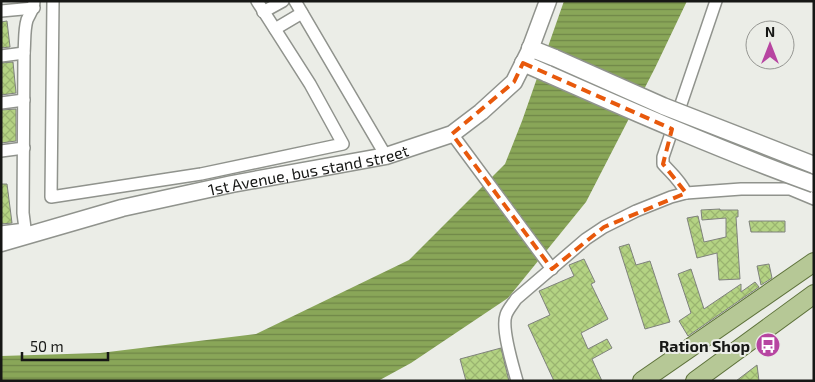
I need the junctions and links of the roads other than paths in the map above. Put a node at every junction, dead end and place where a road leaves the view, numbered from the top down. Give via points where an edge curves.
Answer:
1 (54, 1) edge
2 (257, 1) edge
3 (283, 1) edge
4 (296, 1) edge
5 (548, 1) edge
6 (716, 1) edge
7 (34, 4) edge
8 (1, 11) edge
9 (263, 12) junction
10 (302, 14) junction
11 (275, 29) junction
12 (530, 48) junction
13 (24, 53) junction
14 (1, 56) edge
15 (523, 63) junction
16 (24, 100) junction
17 (1, 103) edge
18 (452, 134) junction
19 (24, 148) junction
20 (1, 151) edge
21 (386, 156) junction
22 (814, 165) edge
23 (814, 184) edge
24 (686, 193) junction
25 (814, 198) edge
26 (1, 232) edge
27 (25, 232) junction
28 (1, 243) edge
29 (812, 266) edge
30 (552, 269) junction
31 (814, 294) edge
32 (517, 381) edge
33 (642, 381) edge
34 (695, 381) edge

1 - 11 street via 51,197 200,174 343,144
2 - 9 street
3 - 9 street
4 - 10 street
5 - 12 street, 1st Avenue, bus stand street
6 - 24 street via 662,157 663,164 682,183
7 - 8 street
7 - 13 street via 28,18
9 - 11 street
10 - 11 street
10 - 21 street
12 - 15 street, 1st Avenue, bus stand street
12 - 22 street, bridge via 663,106
13 - 14 street
13 - 16 street
15 - 18 street, 1st Avenue, bus stand street via 514,82
15 - 23 street, bridge via 736,156
16 - 17 street
16 - 19 street
18 - 21 street, 1st Avenue, bus stand street
18 - 30 street
19 - 20 street
19 - 27 street
21 - 27 street, 1st Avenue, bus stand street via 232,184
24 - 25 street via 790,189
24 - 30 street via 636,211 604,227
26 - 27 street
27 - 28 street, 1st Avenue, bus stand street
29 - 33 main road
30 - 32 street via 516,298 506,316 504,326
31 - 34 main road

